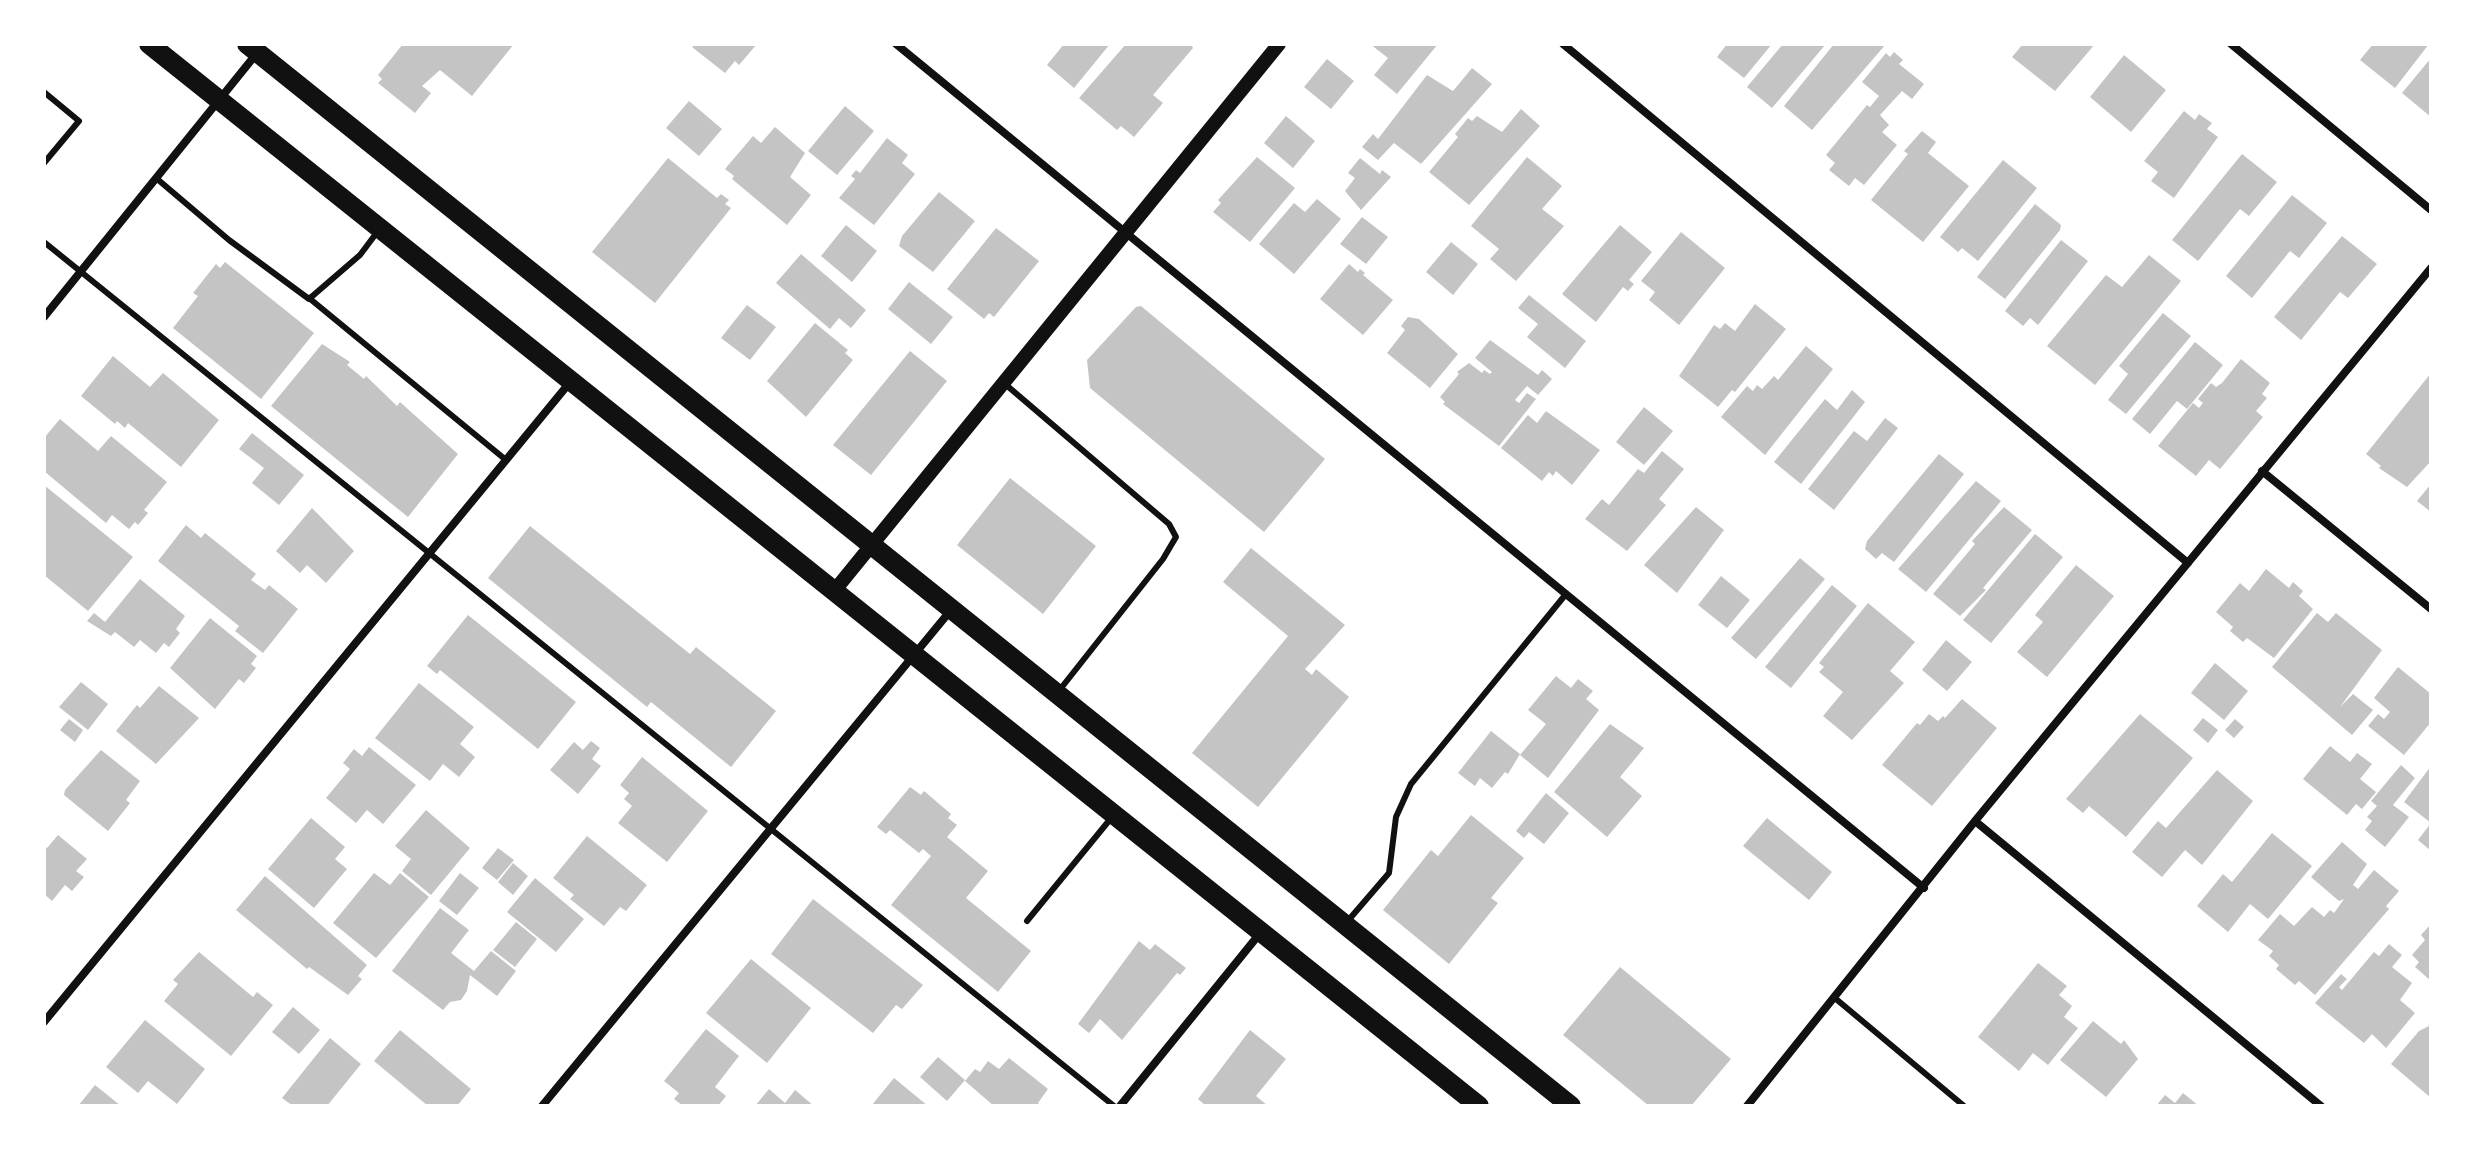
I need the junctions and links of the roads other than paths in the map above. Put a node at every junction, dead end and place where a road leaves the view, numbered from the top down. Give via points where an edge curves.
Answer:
1 (149, 44) edge
2 (896, 44) edge
3 (1279, 44) edge
4 (1563, 44) edge
5 (2231, 44) edge
6 (252, 48) edge
7 (44, 92) edge
8 (219, 98) junction
9 (44, 163) edge
10 (156, 178) junction
11 (2431, 210) edge
12 (381, 227) junction
13 (1124, 232) junction
14 (44, 242) edge
15 (2431, 268) edge
16 (81, 272) junction
17 (309, 298) junction
18 (44, 317) edge
19 (571, 380) junction
20 (1002, 382) junction
21 (506, 460) junction
22 (2262, 471) junction
23 (871, 544) junction
24 (430, 553) junction
25 (2188, 563) junction
26 (835, 590) junction
27 (1566, 594) junction
28 (952, 609) junction
29 (2431, 609) edge
30 (915, 655) junction
31 (1057, 693) junction
32 (1114, 814) junction
33 (1975, 821) junction
34 (772, 827) junction
35 (1924, 888) junction
36 (1027, 921) dead end
37 (1345, 925) junction
38 (1262, 932) junction
39 (1836, 999) junction
40 (44, 1022) edge
41 (542, 1106) edge
42 (1114, 1106) edge
43 (1120, 1106) edge
44 (1479, 1106) edge
45 (1571, 1106) edge
46 (1747, 1106) edge
47 (1964, 1106) edge
48 (2321, 1106) edge

1 - 8 main road
2 - 13 street
3 - 13 street
4 - 25 street
5 - 11 street
6 - 8 street
6 - 23 main road
7 - 9 lane via 79,121
8 - 10 street
8 - 12 main road
10 - 16 street
10 - 17 lane
12 - 17 lane via 360,255
12 - 19 main road
13 - 20 street
13 - 27 street
14 - 16 lane
15 - 22 street
16 - 18 street
16 - 24 lane
17 - 21 lane
19 - 21 street
19 - 26 main road
20 - 23 street
20 - 31 lane via 1169,524 1176,537
21 - 24 street
22 - 25 street
22 - 29 street
23 - 26 street
23 - 28 main road
24 - 34 lane
24 - 40 street
25 - 33 street
26 - 30 main road
27 - 35 street
27 - 37 lane via 1411,784 1396,817 1389,873
28 - 30 street
28 - 31 main road
30 - 32 main road
30 - 34 street
31 - 37 main road
32 - 36 lane
32 - 38 main road
33 - 35 street
33 - 48 street
34 - 41 street
34 - 42 lane
35 - 39 street
37 - 45 main road
38 - 43 street
38 - 44 main road
39 - 46 street
39 - 47 lane

